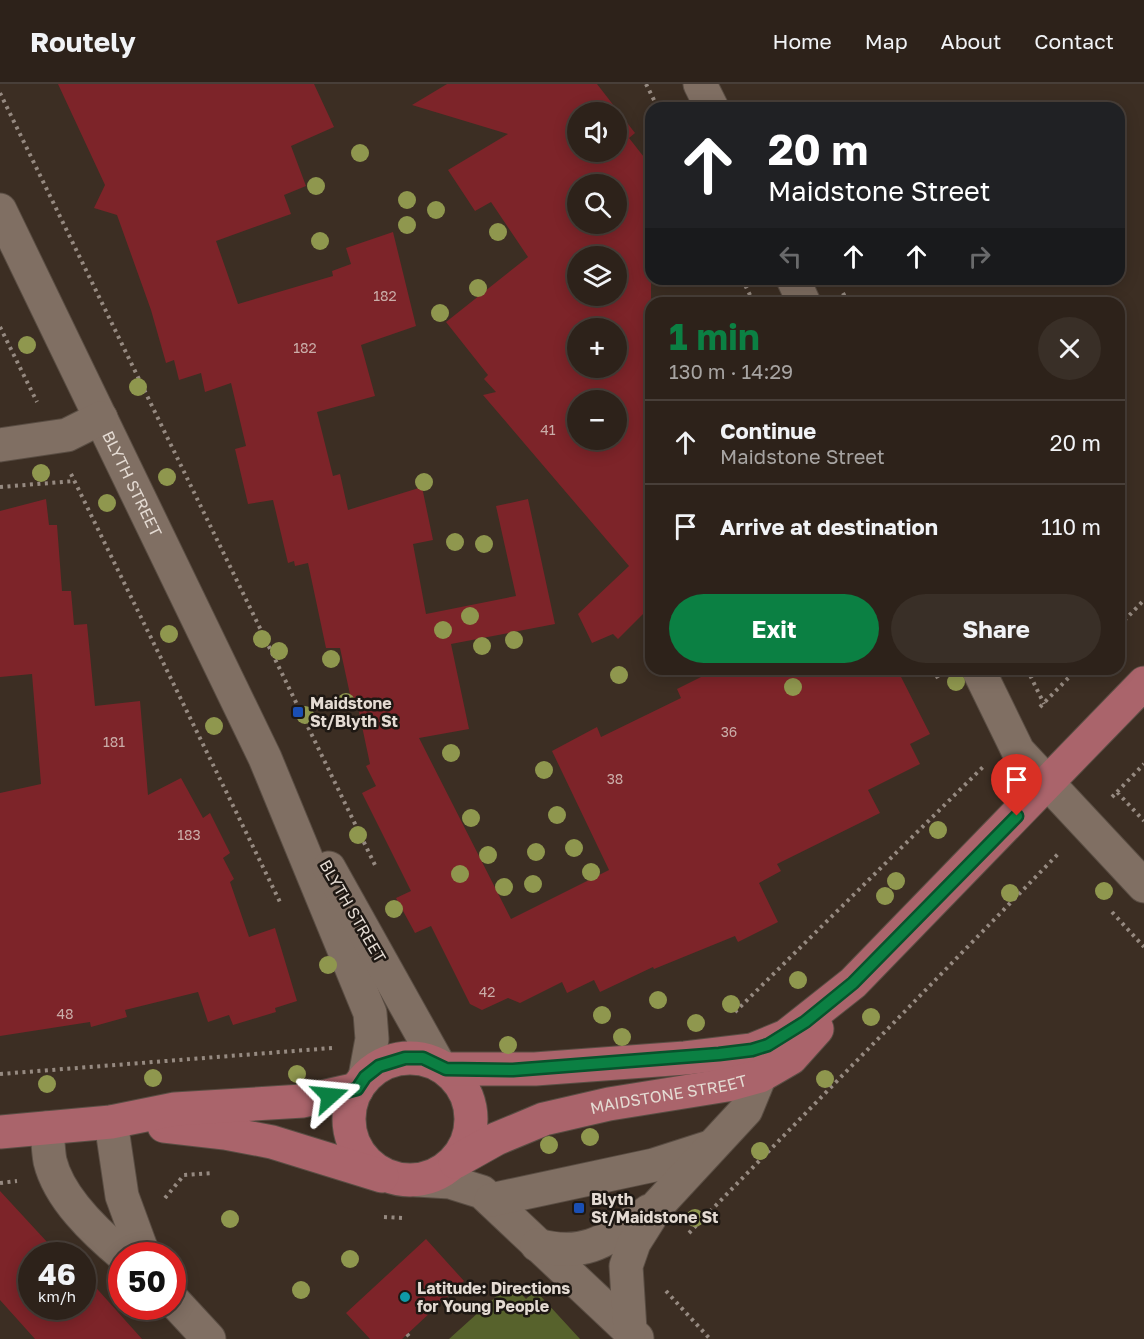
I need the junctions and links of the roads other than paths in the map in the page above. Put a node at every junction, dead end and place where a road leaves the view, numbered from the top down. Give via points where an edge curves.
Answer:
1 (700, 84) edge
2 (709, 102) edge
3 (0, 210) edge
4 (102, 418) junction
5 (0, 445) edge
6 (981, 675) edge
7 (1144, 682) edge
8 (266, 758) junction
9 (1050, 782) junction
10 (1144, 886) edge
11 (853, 983) junction
12 (442, 1067) junction
13 (760, 1076) junction
14 (361, 1083) junction
15 (111, 1122) junction
16 (47, 1128) junction
17 (0, 1132) edge
18 (711, 1146) junction
19 (455, 1162) junction
20 (406, 1180) junction
21 (491, 1200) junction
22 (658, 1205) junction
23 (108, 1242) edge
24 (139, 1242) edge
25 (537, 1245) junction
26 (186, 1314) edge
27 (634, 1334) edge
28 (209, 1339) edge

1 - 2 street
3 - 4 street, BLYTH STREET
4 - 5 street via 67,435
4 - 8 street, BLYTH STREET
6 - 9 street via 1018,751
7 - 9 main road, MAIDSTONE STREET
8 - 12 street, BLYTH STREET
8 - 14 street, BLYTH STREET via 370,1013 372,1027
9 - 10 street
9 - 11 main road, MAIDSTONE STREET
11 - 12 main road, MAIDSTONE STREET via 786,1036 752,1050 572,1067
11 - 13 main road, MAIDSTONE STREET via 801,1048
12 - 14 main road via 423,1058 396,1059 379,1066
12 - 19 main road via 464,1090 471,1108 469,1137
13 - 18 street via 750,1104
13 - 19 main road, MAIDSTONE STREET via 544,1119 517,1128
14 - 15 main road via 303,1101 175,1109
14 - 20 main road via 349,1119 356,1148 368,1165
15 - 16 main road
15 - 20 main road via 225,1132
15 - 24 street via 122,1196
16 - 17 main road
16 - 23 street via 50,1160 63,1187 81,1214
18 - 21 street via 654,1165
18 - 22 street
19 - 20 main road via 431,1177
20 - 21 street via 465,1186
21 - 25 street
22 - 25 street via 592,1246 566,1251
22 - 27 street via 628,1258 626,1286
25 - 27 street
26 - 28 street

